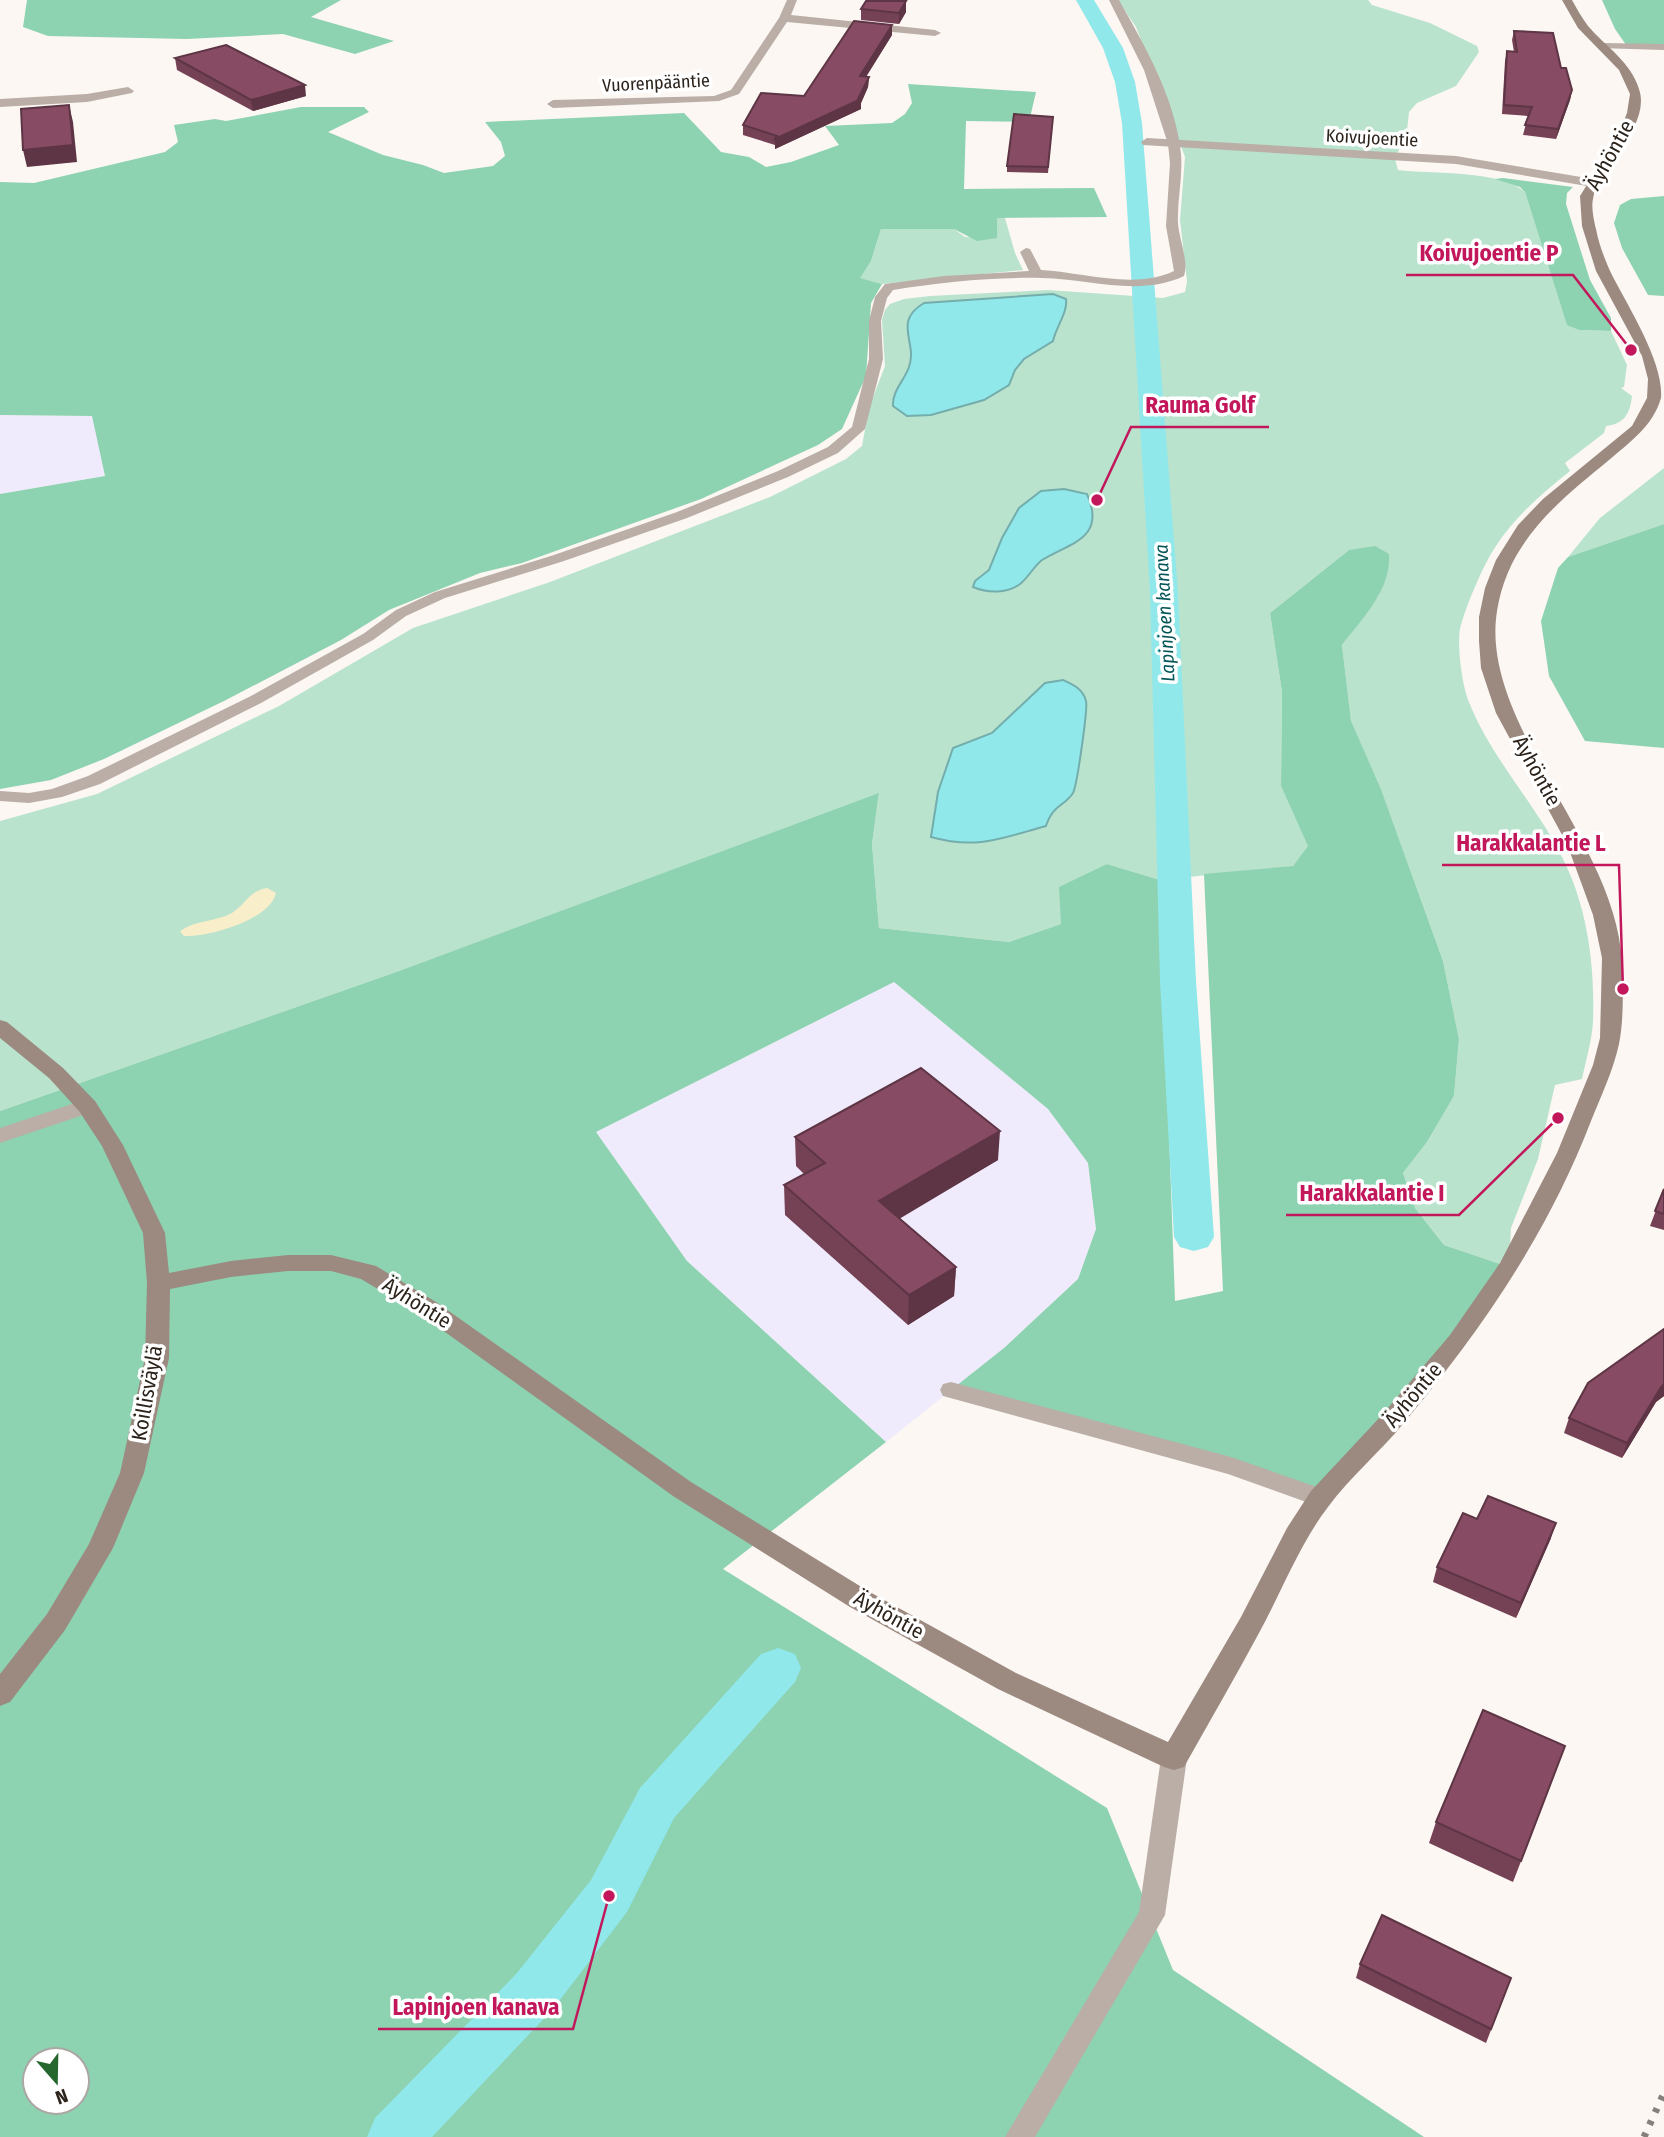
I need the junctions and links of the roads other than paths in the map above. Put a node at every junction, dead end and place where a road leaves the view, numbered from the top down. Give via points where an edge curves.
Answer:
1 (792, 0) edge
2 (1114, 0) edge
3 (1567, 0) edge
4 (784, 18) junction
5 (935, 33) dead end
6 (1602, 46) junction
7 (1664, 47) edge
8 (128, 91) dead end
9 (0, 103) edge
10 (553, 104) dead end
11 (1147, 142) dead end
12 (1174, 144) junction
13 (1593, 183) junction
14 (1026, 252) dead end
15 (1037, 274) junction
16 (0, 796) edge
17 (0, 1027) edge
18 (87, 1106) junction
19 (0, 1136) edge
20 (159, 1283) junction
21 (951, 1390) dead end
22 (1320, 1498) junction
23 (0, 1694) edge
24 (1174, 1758) junction
25 (1019, 2137) edge

1 - 4 street, Vuorenpääntie
2 - 12 lane via 1153,77
3 - 6 main road, Äyhöntie via 1576,18
4 - 5 street
4 - 10 street, Vuorenpääntie via 735,92 725,96 650,103
6 - 7 lane
6 - 13 main road, Äyhöntie via 1624,69 1636,94 1625,133
8 - 9 street
11 - 12 street, Koivujoentie
12 - 13 street, Koivujoentie via 1456,160
12 - 15 lane via 1177,173 1172,222 1180,273 1156,282
13 - 22 main road, Äyhöntie via 1586,196 1588,226 1603,271 1649,356 1654,398 1638,428 1524,528 1493,588 1487,641 1504,713 1576,844 1603,915 1612,958 1610,1038 1568,1153 1509,1267 1458,1341
14 - 15 lane
15 - 16 lane via 889,287 881,297 875,321 876,359 858,429 833,450 682,515 440,595 401,613 255,701 94,780 29,798
17 - 18 main road, Koillisväylä via 56,1073
18 - 19 street
18 - 20 main road, Koillisväylä via 112,1145 154,1233
20 - 23 main road, Koillisväylä via 157,1358 132,1473 100,1548 56,1622
20 - 24 main road, Äyhöntie via 288,1263 331,1263 368,1272 428,1308 682,1489 859,1599 1007,1681
21 - 22 lane via 1231,1466
22 - 24 main road, Äyhöntie
24 - 25 lane via 1152,1915

